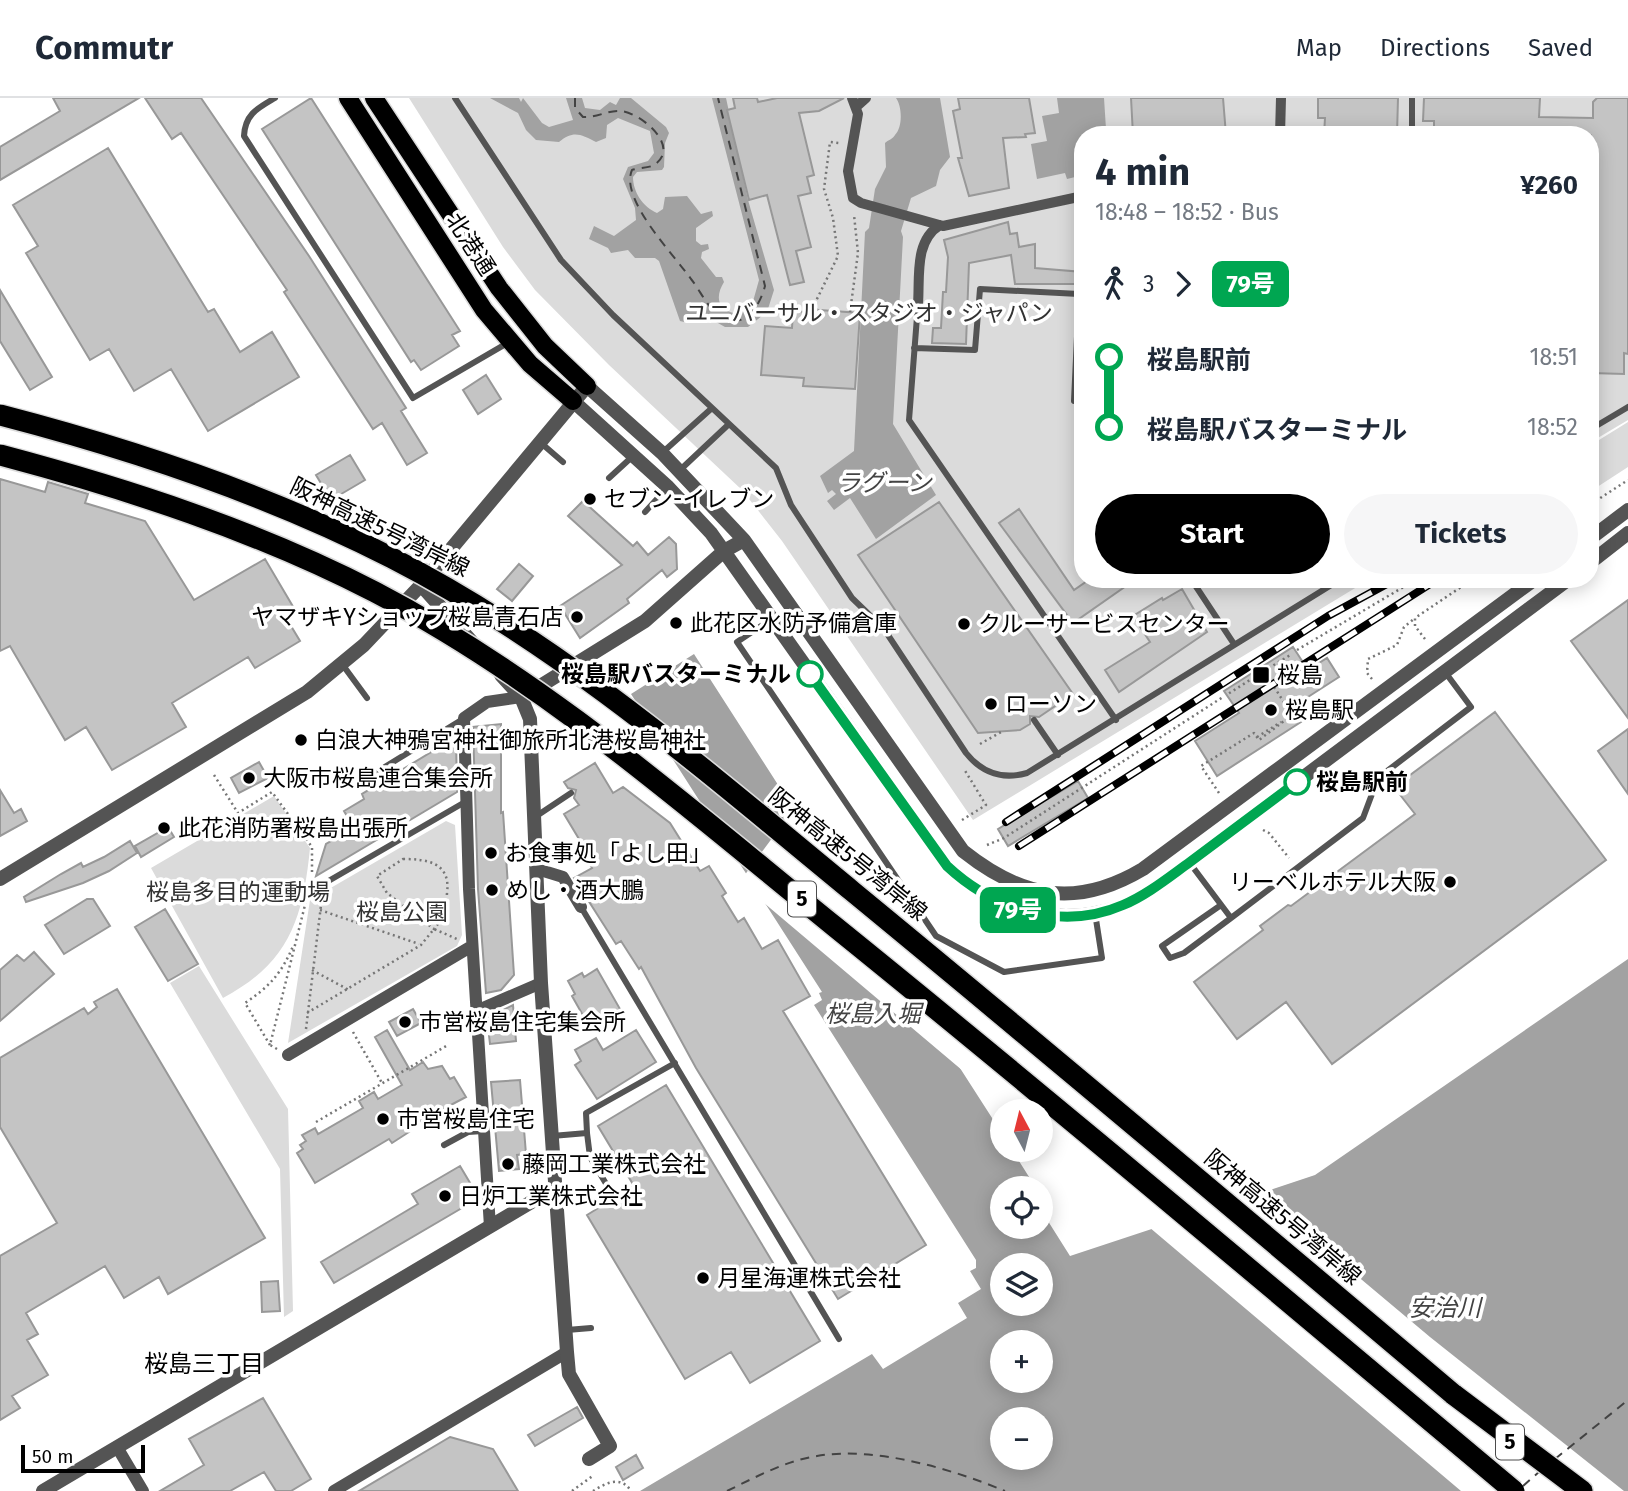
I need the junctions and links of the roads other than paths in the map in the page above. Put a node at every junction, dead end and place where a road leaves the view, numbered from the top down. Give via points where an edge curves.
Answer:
1 (275, 98) edge
2 (348, 98) edge
3 (374, 98) edge
4 (455, 98) edge
5 (866, 98) edge
6 (1281, 98) edge
7 (1412, 98) edge
8 (854, 103) edge
9 (1280, 126) edge
10 (1412, 126) edge
11 (1074, 197) edge
12 (940, 225) junction
13 (1074, 294) edge
14 (918, 304) joint
15 (511, 341) junction
16 (914, 348) junction
17 (587, 386) junction
18 (573, 401) junction
19 (1628, 407) edge
20 (712, 408) junction
21 (0, 415) edge
22 (729, 424) junction
23 (1599, 424) edge
24 (541, 443) junction
25 (662, 453) junction
26 (0, 455) edge
27 (634, 455) junction
28 (563, 462) dead end
29 (679, 471) junction
30 (609, 478) dead end
31 (668, 487) junction
32 (1628, 510) edge
33 (645, 512) dead end
34 (1599, 532) edge
35 (1628, 533) edge
36 (744, 540) junction
37 (724, 551) junction
38 (1599, 556) edge
39 (421, 585) junction
40 (1197, 588) edge
41 (1326, 588) edge
42 (1523, 588) edge
43 (1557, 588) edge
44 (772, 619) junction
45 (1234, 644) junction
46 (556, 652) dead end
47 (342, 664) junction
48 (570, 670) junction
49 (1445, 672) junction
50 (367, 698) dead end
51 (521, 698) junction
52 (464, 718) junction
53 (1034, 720) dead end
54 (1116, 720) junction
55 (1058, 755) junction
56 (362, 781) dead end
57 (571, 793) dead end
58 (465, 802) junction
59 (534, 817) junction
60 (1189, 862) junction
61 (537, 869) junction
62 (0, 879) edge
63 (309, 887) road end
64 (1221, 905) junction
65 (582, 907) joint
66 (1095, 913) junction
67 (1231, 918) junction
68 (472, 946) junction
69 (541, 983) junction
70 (476, 1011) junction
71 (288, 1055) road end
72 (675, 1063) junction
73 (484, 1130) junction
74 (587, 1133) junction
75 (552, 1136) junction
76 (444, 1145) dead end
77 (608, 1187) dead end
78 (555, 1188) junction
79 (489, 1227) junction
80 (591, 1328) dead end
81 (565, 1330) junction
82 (839, 1339) dead end
83 (567, 1352) junction
84 (1453, 1394) junction
85 (117, 1447) junction
86 (589, 1459) dead end
87 (43, 1491) edge
88 (143, 1491) edge
89 (334, 1491) edge
90 (1514, 1491) edge
91 (1566, 1491) edge
92 (1582, 1491) edge

1 - 15 lane via 251,113 244,136 413,398
2 - 15 main road, 北港通 via 484,310
3 - 17 main road, 北港通 via 499,288 545,346
4 - 20 lane via 561,260
5 - 8 street
6 - 9 street
7 - 10 lane
8 - 12 street via 859,114 848,171 853,198
11 - 12 street
12 - 14 street via 922,243
13 - 16 lane via 980,289 975,350
14 - 16 lane
15 - 18 main road, 北港通
16 - 54 lane via 909,420
17 - 18 street
17 - 25 street
18 - 24 street
18 - 27 street
19 - 23 lane
20 - 22 lane
20 - 25 lane
21 - 84 highway, 阪神高速5号湾岸線 / 5, bridge via 168,464 304,515 394,559 529,638 718,781
22 - 29 lane
22 - 55 lane via 776,468 791,505 852,598 884,629 975,764 992,774 1016,776
24 - 28 lane
24 - 39 street
25 - 29 street
26 - 90 highway, 5, bridge via 134,493 300,557 376,592 586,725 990,1052
27 - 30 lane
27 - 31 street
29 - 36 street
31 - 33 lane
31 - 37 street
32 - 34 street
35 - 38 street
36 - 37 street
36 - 42 street via 963,851 1020,887 1070,894 1097,890 1143,869
37 - 44 street
37 - 48 street via 645,621
39 - 47 street
39 - 51 street
40 - 45 lane
41 - 45 lane
43 - 49 street
44 - 66 street via 916,825 967,885 1024,913
44 - 66 lane via 737,642 936,936 1004,971 1102,958
45 - 54 lane
46 - 48 lane
47 - 50 lane
47 - 62 street via 307,692
48 - 51 street
49 - 60 street
49 - 67 lane via 1471,707 1378,778 1363,818
51 - 52 street via 487,702
51 - 59 street via 530,719
52 - 56 lane
52 - 58 street
53 - 55 lane
54 - 55 lane
57 - 59 lane
58 - 63 lane via 325,883
58 - 68 street
59 - 61 street
60 - 64 lane
60 - 66 street via 1123,906
61 - 65 street via 564,877
61 - 69 street
64 - 67 lane
64 - 67 lane via 1162,946 1170,958
65 - 72 lane
68 - 70 street
68 - 71 street
69 - 70 street
69 - 75 street
70 - 73 street
72 - 74 lane via 586,1113
72 - 82 lane
73 - 76 lane via 468,1132
73 - 79 street
74 - 75 lane
74 - 77 lane via 590,1157
75 - 78 street
78 - 79 street
78 - 81 street
79 - 85 street
80 - 81 lane
81 - 83 street
83 - 86 street via 569,1374 610,1446
83 - 89 street
84 - 91 highway, 阪神高速5号湾岸線 / 5
84 - 92 highway
85 - 87 street
85 - 88 street

